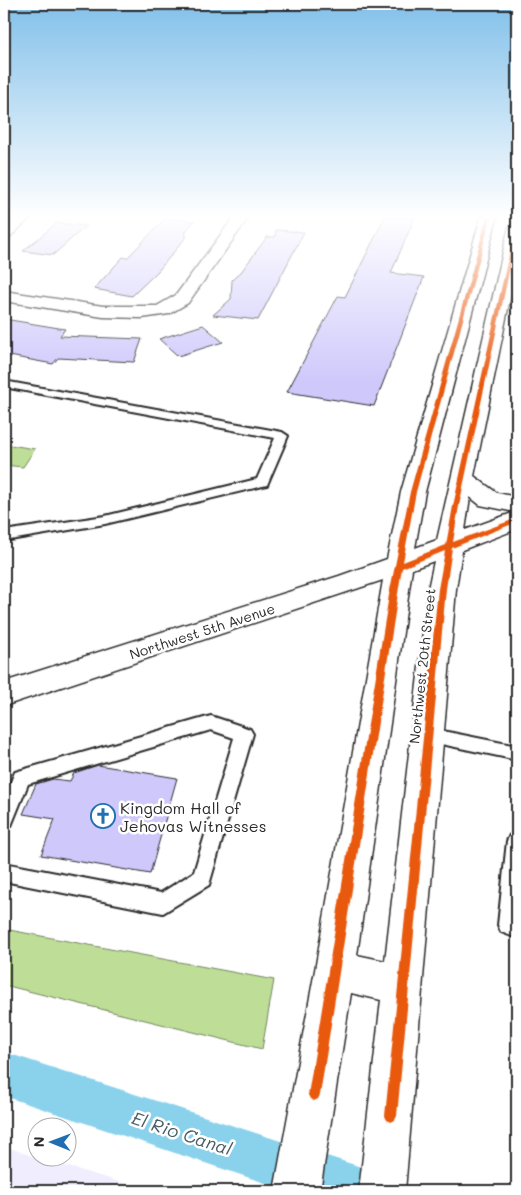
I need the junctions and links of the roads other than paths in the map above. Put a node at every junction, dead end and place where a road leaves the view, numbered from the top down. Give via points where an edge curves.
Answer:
1 (474, 272) edge
2 (201, 273) edge
3 (479, 273) edge
4 (506, 273) edge
5 (505, 277) junction
6 (4, 296) edge
7 (4, 384) edge
8 (462, 479) junction
9 (517, 505) edge
10 (517, 520) edge
11 (4, 536) edge
12 (449, 545) junction
13 (399, 566) junction
14 (4, 694) edge
15 (428, 734) junction
16 (517, 753) edge
17 (4, 820) edge
18 (517, 841) edge
19 (4, 872) edge
20 (517, 928) edge
21 (335, 970) junction
22 (404, 984) junction
23 (298, 1191) edge
24 (382, 1191) edge

1 - 13 street via 413,492
2 - 6 street via 182,298 173,306 159,311 111,312
3 - 5 street
4 - 5 street, Northwest 20th Street
5 - 8 street, Northwest 20th Street
7 - 11 lane via 282,436 262,482 105,520
8 - 9 street via 488,499
8 - 12 street, Northwest 20th Street
10 - 12 street, Northwest 5th Avenue
12 - 13 street, Northwest 5th Avenue
12 - 15 street, Northwest 20th Street
13 - 14 street, Northwest 5th Avenue
13 - 21 street
15 - 16 lane
15 - 22 street, Northwest 20th Street
17 - 19 lane via 22,778 211,723 244,734 202,878 163,903
18 - 20 lane via 508,925
21 - 22 street
21 - 23 street
22 - 24 street, Northwest 20th Street

